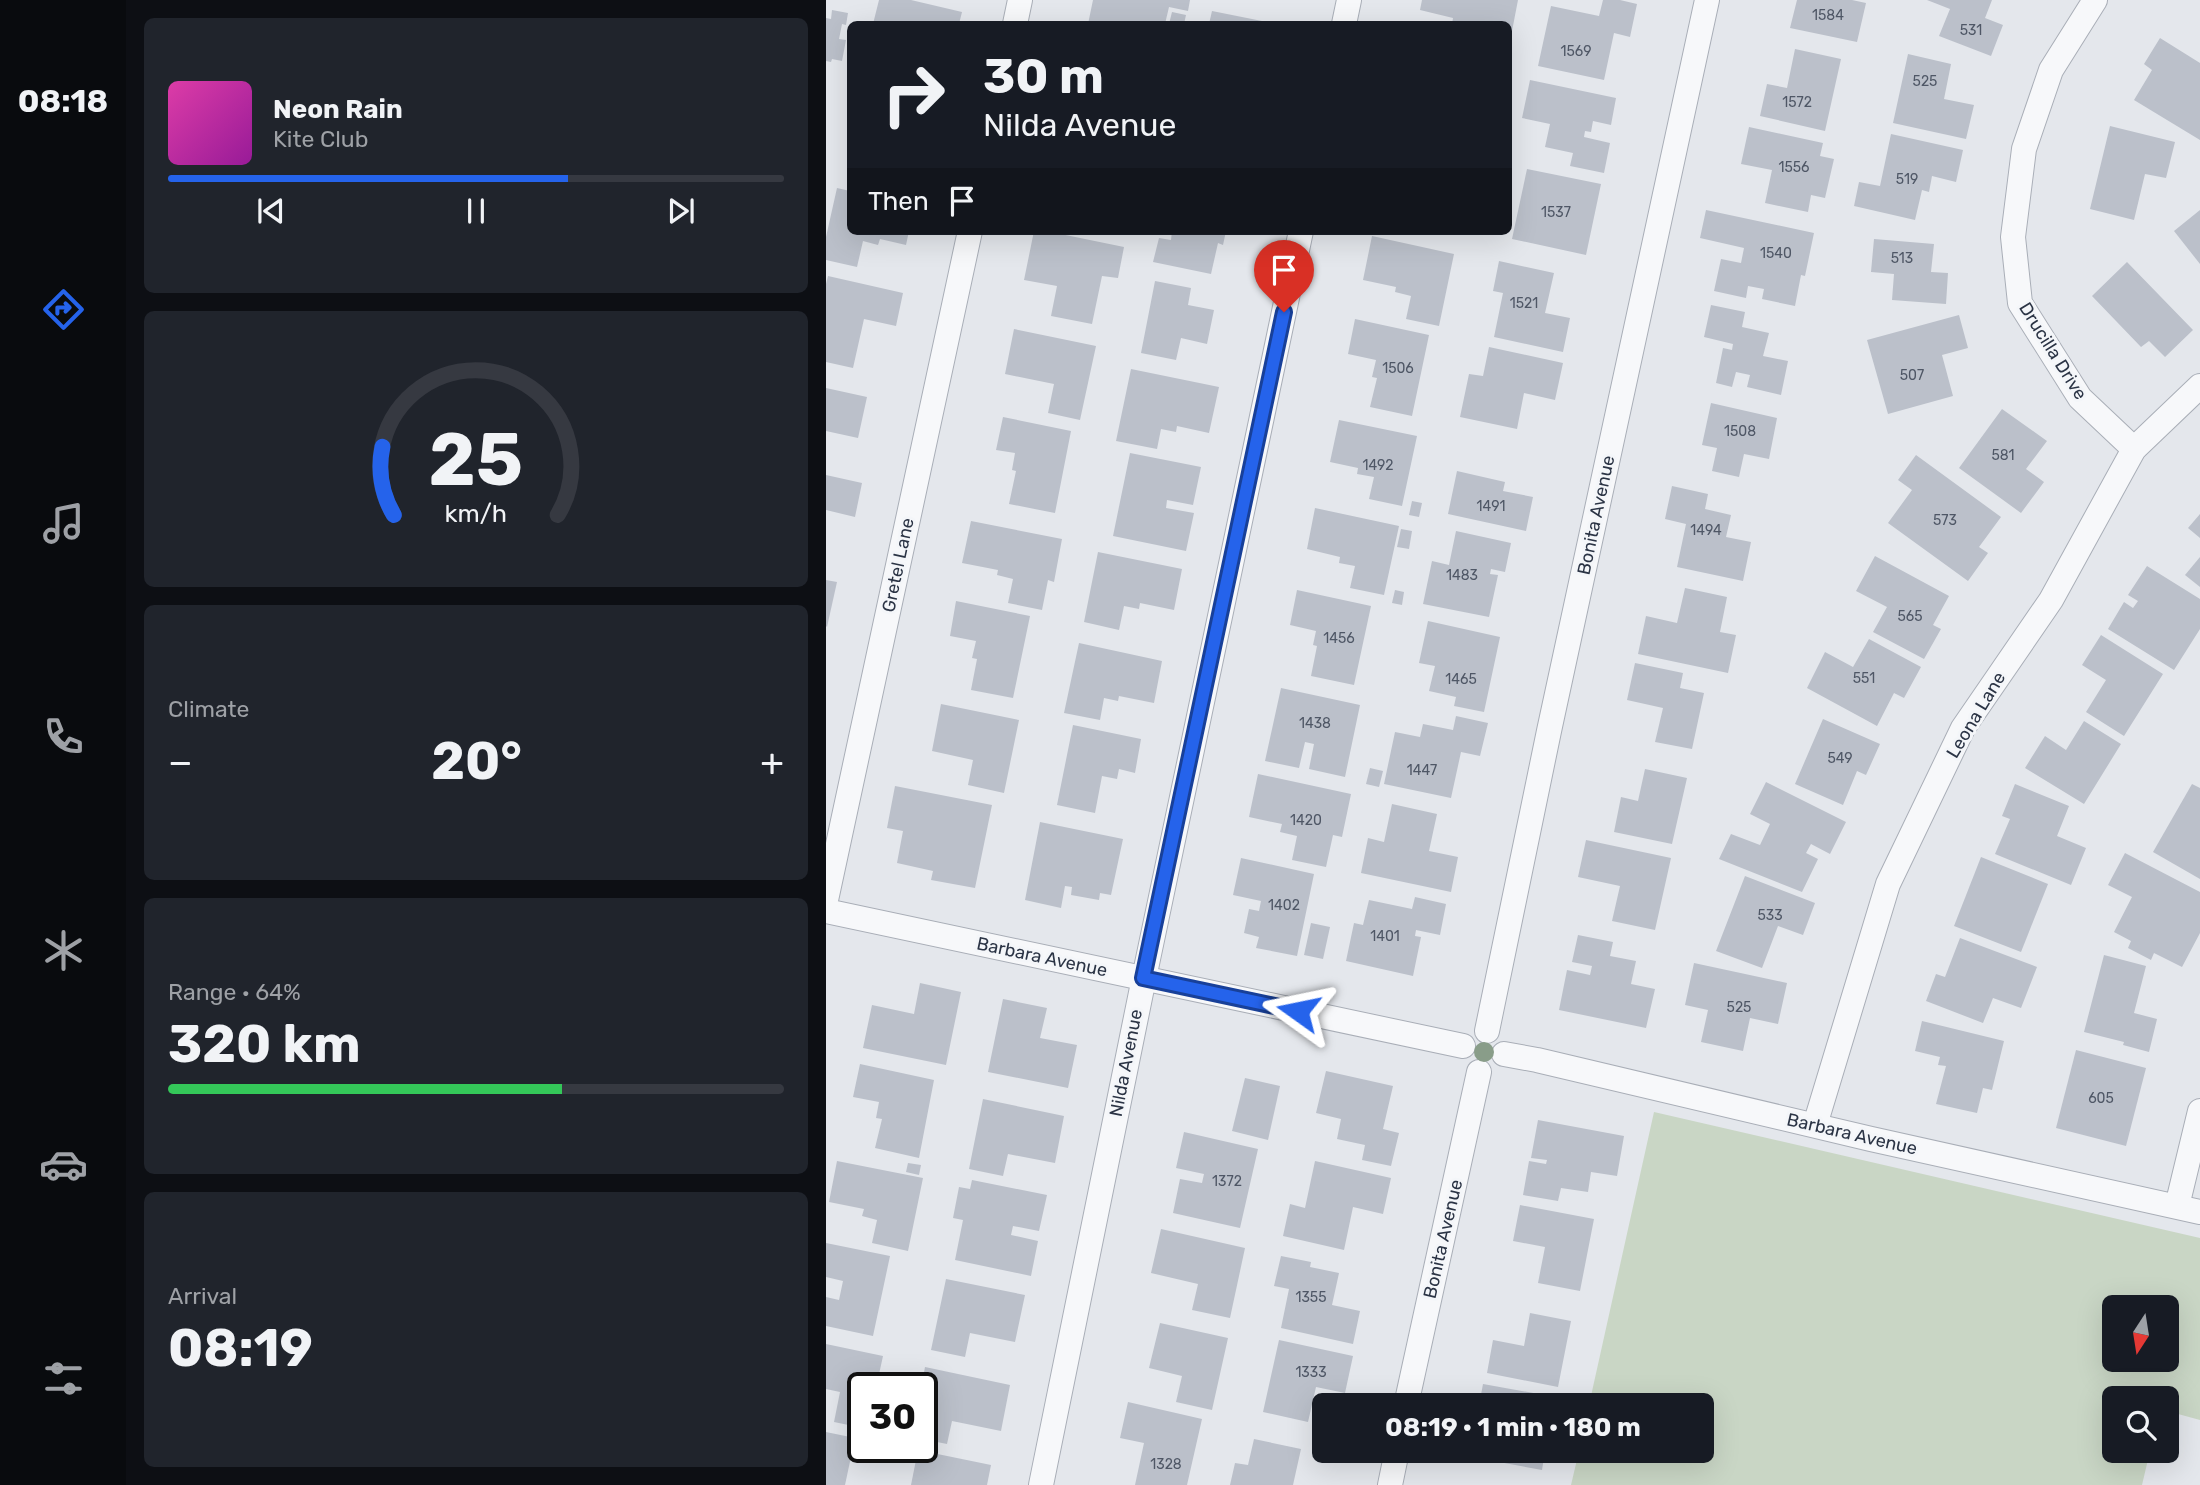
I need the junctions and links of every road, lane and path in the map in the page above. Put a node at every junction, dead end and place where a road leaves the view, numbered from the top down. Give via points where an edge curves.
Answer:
1 (1020, 0) edge
2 (1349, 0) edge
3 (1707, 0) edge
4 (2095, 0) edge
5 (1016, 21) edge
6 (1345, 21) edge
7 (969, 235) edge
8 (1300, 235) edge
9 (2200, 386) edge
10 (2134, 449) junction
11 (826, 900) edge
12 (826, 911) edge
13 (1143, 978) junction
14 (1487, 1031) junction
15 (1463, 1046) junction
16 (1504, 1054) junction
17 (1479, 1072) junction
18 (2200, 1111) edge
19 (1815, 1125) junction
20 (2189, 1209) edge
21 (1409, 1393) edge
22 (1395, 1463) edge
23 (1041, 1485) edge
24 (1390, 1485) edge

1 - 5 street
2 - 6 street
3 - 14 street, Bonita Avenue
4 - 10 street, Drucilla Drive via 2051,69 2024,149 2012,237 2020,303 2080,398
7 - 11 street, Gretel Lane
8 - 13 street, Nilda Avenue
9 - 10 street, Leona Lane
10 - 19 street, Leona Lane via 2051,600 1963,728 1888,884
12 - 13 street, Barbara Avenue
13 - 15 street, Barbara Avenue
13 - 23 street, Nilda Avenue
14 - 15 street via 1470,1036
14 - 16 street via 1498,1037
15 - 17 street via 1468,1065
16 - 17 street via 1493,1070
16 - 19 street, Barbara Avenue
17 - 21 street, Bonita Avenue
18 - 20 street
19 - 20 street, Barbara Avenue
22 - 24 street

